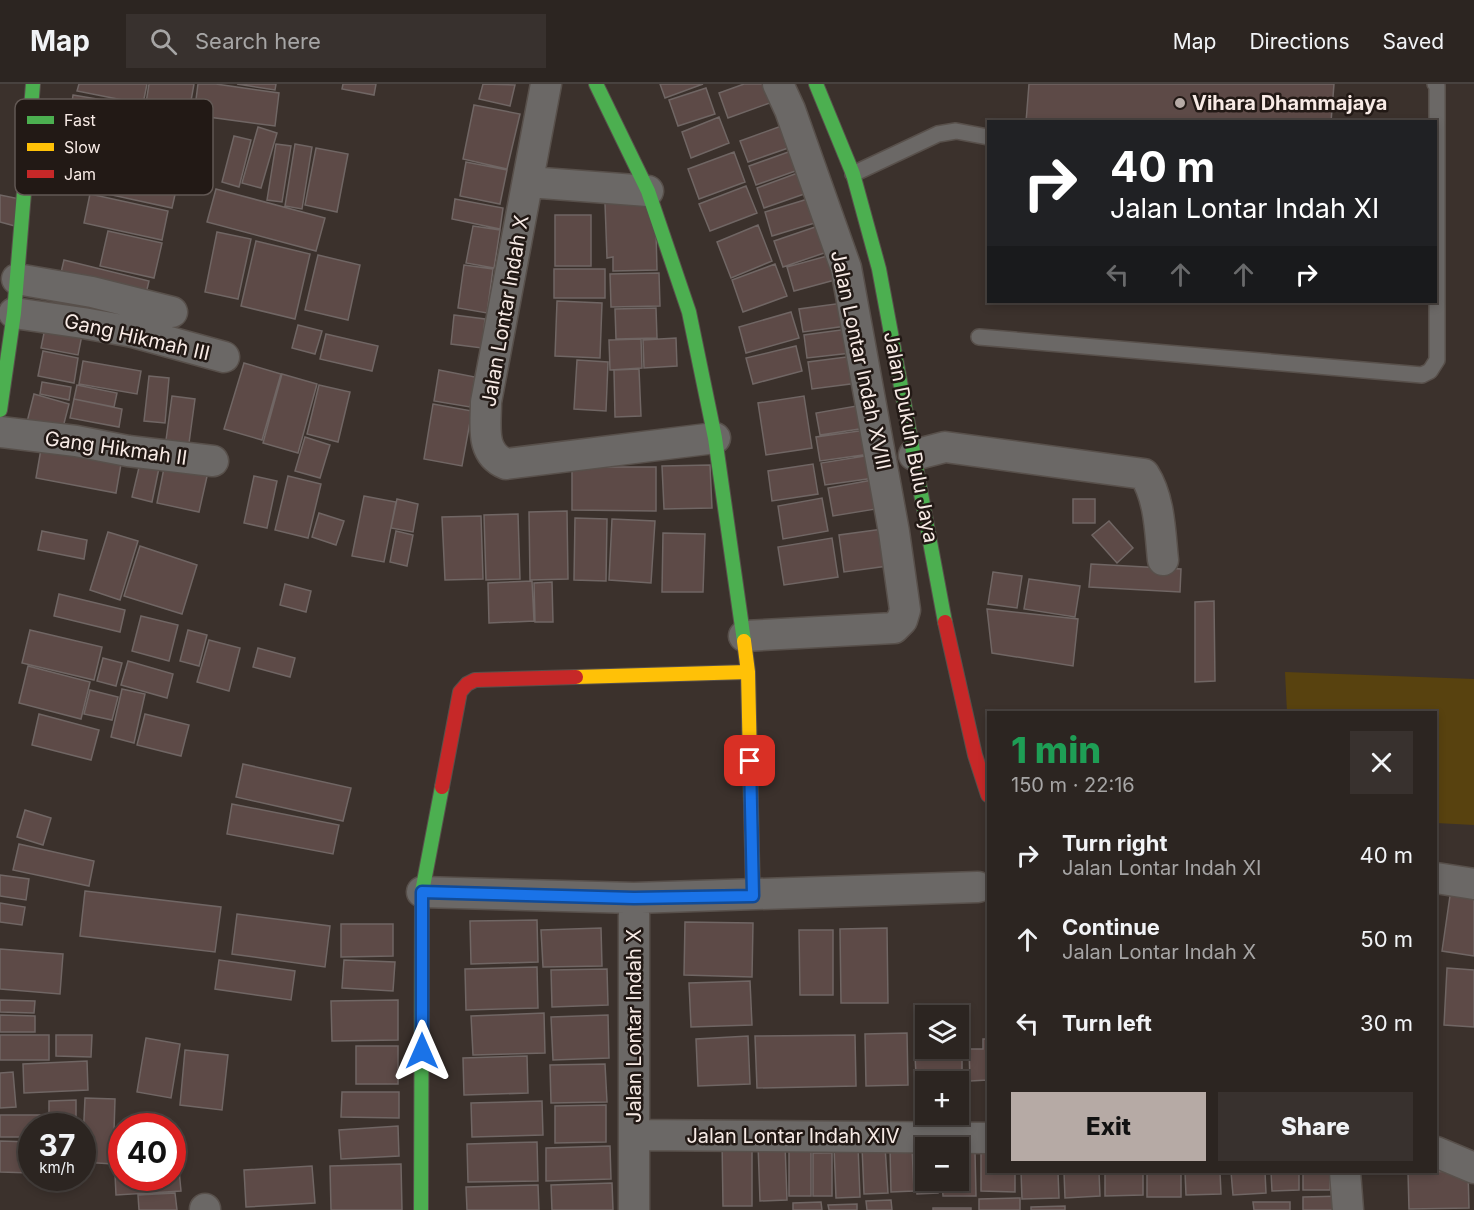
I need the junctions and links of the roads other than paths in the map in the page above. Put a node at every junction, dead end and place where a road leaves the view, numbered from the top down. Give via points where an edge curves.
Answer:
1 (33, 84) edge
2 (546, 84) edge
3 (596, 84) edge
4 (778, 84) edge
5 (816, 84) edge
6 (1435, 84) edge
7 (32, 99) edge
8 (987, 137) edge
9 (853, 174) junction
10 (528, 182) junction
11 (648, 191) junction
12 (24, 195) edge
13 (17, 279) junction
14 (172, 312) dead end
15 (14, 313) junction
16 (979, 337) dead end
17 (224, 357) dead end
18 (0, 410) edge
19 (9, 434) edge
20 (716, 438) junction
21 (914, 455) junction
22 (213, 461) dead end
23 (1163, 560) dead end
24 (744, 636) junction
25 (748, 672) junction
26 (987, 792) edge
27 (1437, 878) edge
28 (1474, 884) edge
29 (978, 887) dead end
30 (422, 892) junction
31 (753, 896) junction
32 (634, 898) junction
33 (634, 1135) junction
34 (987, 1138) edge
35 (1437, 1152) edge
36 (1474, 1168) edge
37 (1345, 1173) edge
38 (421, 1210) edge
39 (633, 1210) edge
40 (1348, 1210) edge

1 - 7 street
2 - 10 street, Jalan Lontar Indah X
3 - 11 street
4 - 24 street, Jalan Lontar Indah XVIII via 846,268 885,476 905,610 894,628
5 - 9 street, Jalan Dukuh Bulu Jaya
6 - 16 lane via 1437,360 1430,371 1422,375
8 - 9 lane via 956,131 938,134
9 - 21 street, Jalan Dukuh Bulu Jaya via 879,269
10 - 11 street
10 - 20 street, Jalan Lontar Indah X via 486,402 486,442 491,454 506,464
11 - 20 street via 689,312
12 - 13 street
13 - 14 street
13 - 15 street
15 - 17 street, Gang Hikmah III via 133,332
15 - 18 street
19 - 22 street, Gang Hikmah II
20 - 24 street
21 - 23 street via 945,447 1144,474 1152,486 1159,517
21 - 26 street, Jalan Dukuh Bulu Jaya via 950,647
24 - 25 street
25 - 30 street via 475,680 467,684 460,692
25 - 31 street
27 - 28 street
29 - 31 street
30 - 32 street
30 - 38 street
31 - 32 street
32 - 33 street, Jalan Lontar Indah X
33 - 34 street, Jalan Lontar Indah XIV
33 - 39 street, Jalan Lontar Indah X
35 - 36 street
37 - 40 street

